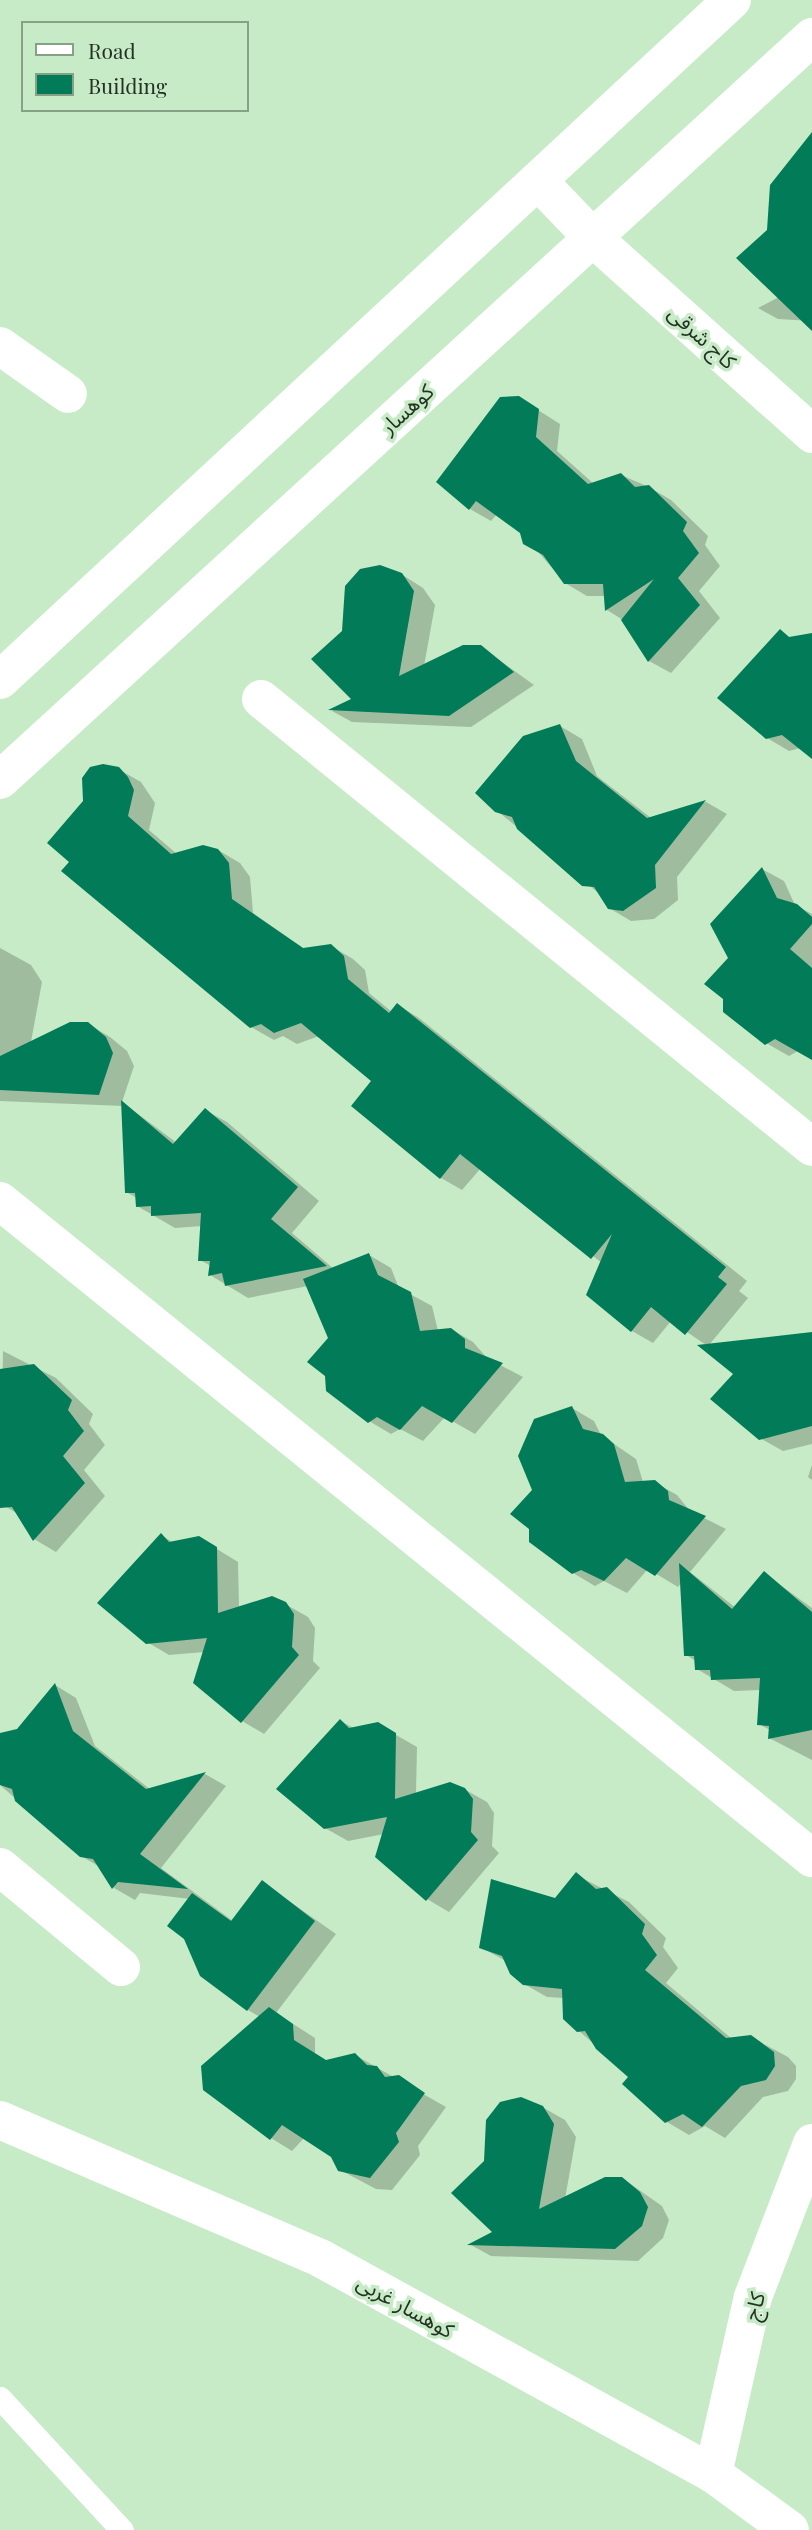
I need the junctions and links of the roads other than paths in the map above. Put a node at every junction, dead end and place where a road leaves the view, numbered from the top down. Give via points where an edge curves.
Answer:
1 (732, 0) edge
2 (812, 37) edge
3 (540, 183) junction
4 (593, 238) junction
5 (0, 346) edge
6 (68, 394) dead end
7 (812, 434) edge
8 (0, 680) edge
9 (261, 699) dead end
10 (0, 780) edge
11 (812, 1147) edge
12 (0, 1201) edge
13 (812, 1858) edge
14 (0, 1867) edge
15 (121, 1967) dead end
16 (0, 2120) edge
17 (812, 2143) edge
18 (0, 2398) edge
19 (713, 2474) junction
20 (122, 2530) edge
21 (790, 2530) edge

1 - 3 street
2 - 4 street, کوهسار
3 - 4 street, کاج شرقی
3 - 8 street
4 - 7 street, کاج شرقی
4 - 10 street, کوهسار
5 - 6 street
9 - 11 street
12 - 13 street
14 - 15 street
16 - 19 street, کوهسار غربی via 322,2259
17 - 19 street, کاج via 754,2297
18 - 20 lane
19 - 21 street, کوهسار غربی

